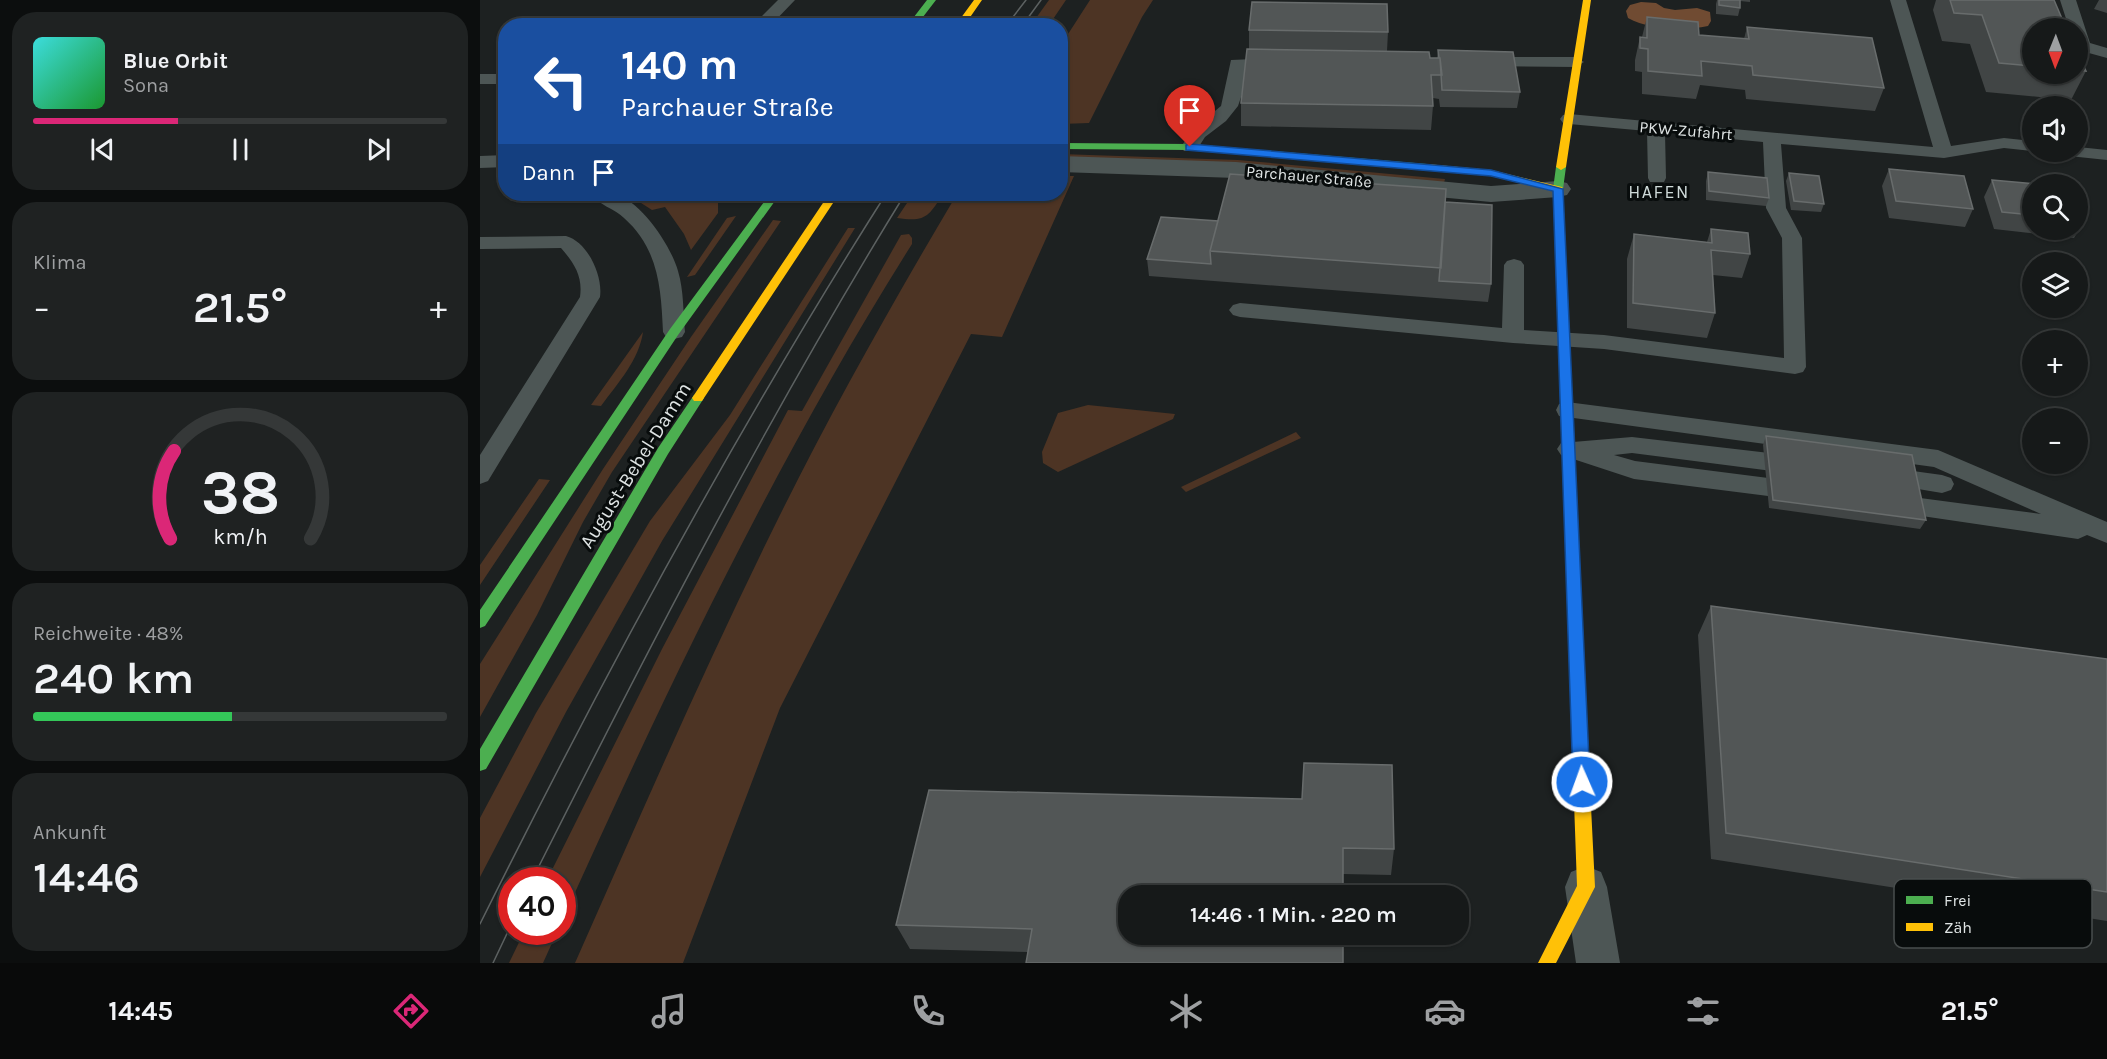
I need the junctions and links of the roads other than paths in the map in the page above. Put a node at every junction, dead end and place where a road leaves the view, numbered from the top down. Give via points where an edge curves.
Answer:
1 (787, 0) edge
2 (932, 0) edge
3 (978, 0) edge
4 (1587, 0) edge
5 (1898, 0) edge
6 (2068, 0) edge
7 (768, 18) edge
8 (917, 18) edge
9 (965, 18) edge
10 (2107, 52) edge
11 (1460, 62) edge
12 (1576, 62) junction
13 (1295, 63) edge
14 (480, 79) edge
15 (498, 79) edge
16 (1569, 119) junction
17 (1656, 128) junction
18 (1772, 138) junction
19 (2022, 145) edge
20 (1068, 146) edge
21 (1190, 147) junction
22 (1944, 153) junction
23 (2088, 153) edge
24 (2107, 155) edge
25 (1068, 164) edge
26 (1657, 178) dead end
27 (1558, 189) junction
28 (612, 201) edge
29 (770, 201) edge
30 (829, 201) edge
31 (480, 243) edge
32 (1514, 265) dead end
33 (1240, 310) dead end
34 (674, 332) junction
35 (1513, 336) junction
36 (1564, 339) junction
37 (1567, 410) junction
38 (1569, 449) junction
39 (1823, 469) edge
40 (1858, 473) edge
41 (480, 475) edge
42 (1942, 484) dead end
43 (1821, 494) edge
44 (1867, 500) edge
45 (2107, 533) edge
46 (480, 622) edge
47 (480, 764) edge
48 (1586, 887) junction
49 (1547, 962) edge
50 (1598, 963) edge

1 - 7 lane
2 - 8 street
3 - 9 street
4 - 12 street
5 - 22 lane
6 - 10 lane via 2084,46
11 - 12 lane
12 - 16 street
13 - 21 lane via 1237,64 1230,106 1195,135
14 - 15 lane
16 - 17 lane, PKW-Zufahrt
16 - 27 street
17 - 18 lane, PKW-Zufahrt
17 - 26 lane
18 - 22 lane, PKW-Zufahrt
18 - 36 lane via 1776,208 1792,238 1796,367
19 - 22 lane, PKW-Zufahrt via 2004,143
20 - 21 street, Parchauer Straße
21 - 27 street, Parchauer Straße via 1491,173
23 - 24 lane
25 - 27 street, Parchauer Straße via 1225,169 1491,194
27 - 36 street
28 - 34 lane via 640,221 659,248 671,285
29 - 34 street, August-Bebel-Damm
30 - 47 street, August-Bebel-Damm via 663,451
31 - 41 lane via 566,242 587,267 592,283 590,297
32 - 35 lane
33 - 35 lane
34 - 46 street, August-Bebel-Damm
35 - 36 lane
36 - 37 street
37 - 38 street
37 - 45 lane via 1938,459
38 - 39 lane via 1632,445
38 - 43 lane via 1634,470
38 - 48 street
40 - 42 lane
44 - 45 lane
48 - 49 street
48 - 50 street

